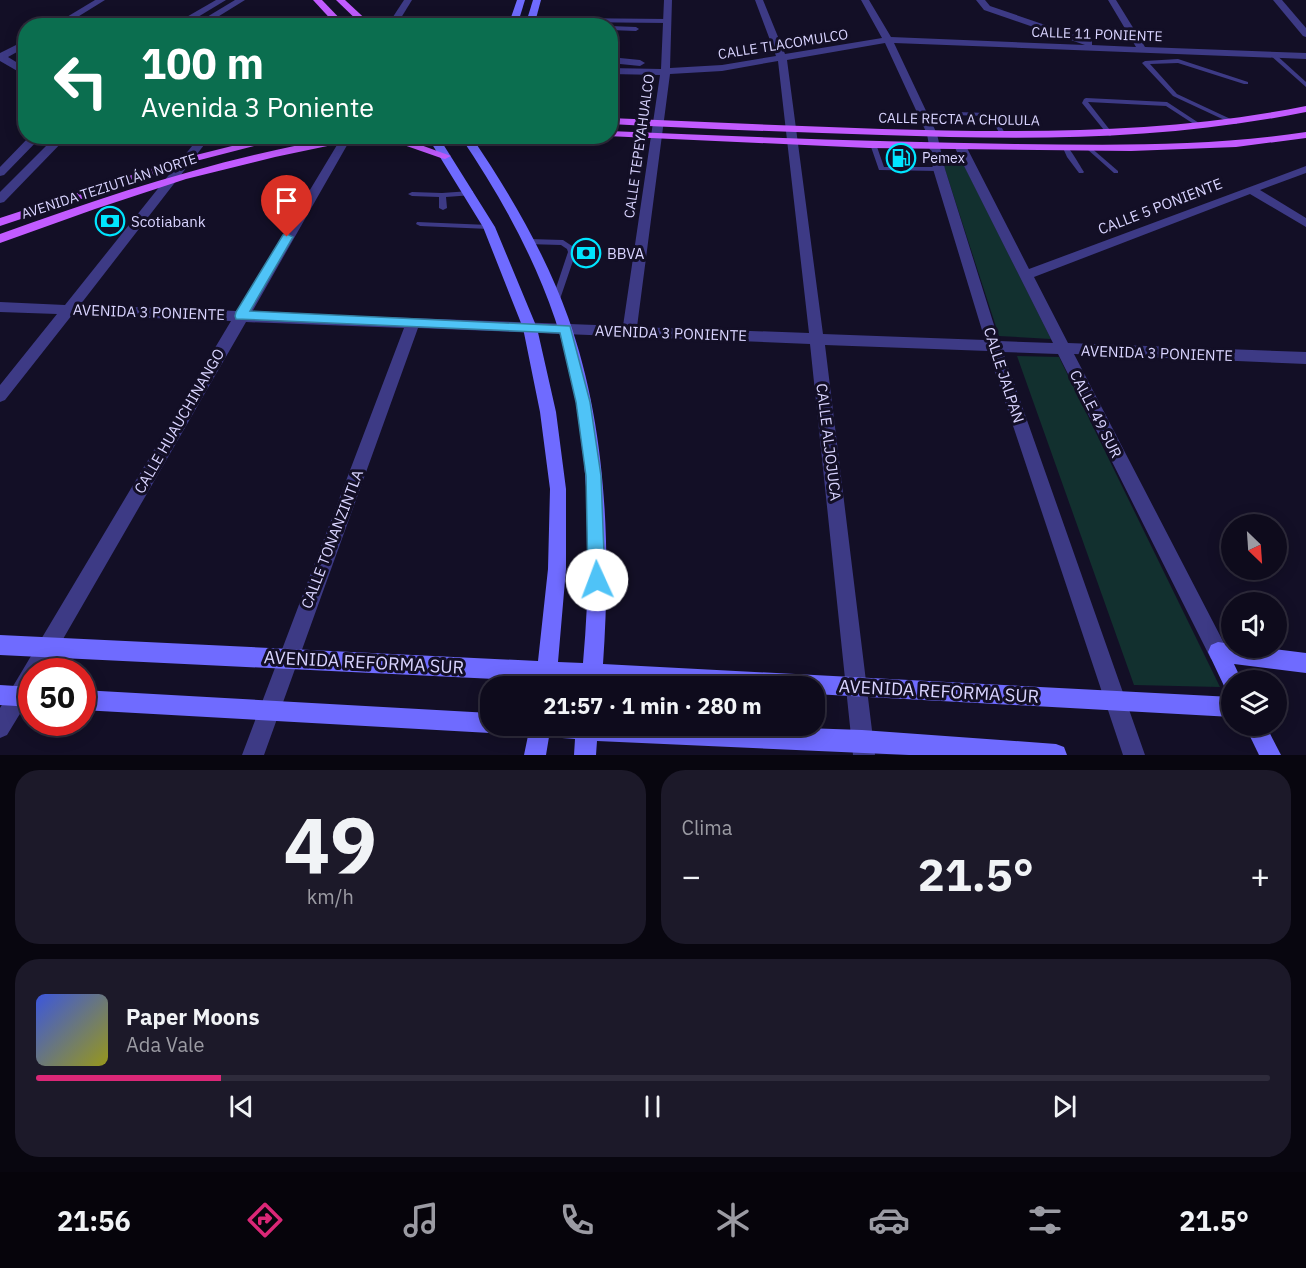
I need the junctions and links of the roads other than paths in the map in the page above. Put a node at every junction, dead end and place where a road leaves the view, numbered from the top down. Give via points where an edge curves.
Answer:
1 (101, 0) edge
2 (241, 0) edge
3 (316, 0) edge
4 (340, 0) edge
5 (408, 0) edge
6 (521, 0) edge
7 (537, 0) edge
8 (668, 0) edge
9 (759, 0) edge
10 (865, 0) edge
11 (980, 0) edge
12 (1112, 0) edge
13 (1277, 0) edge
14 (222, 5) edge
15 (70, 18) edge
16 (189, 18) edge
17 (206, 18) edge
18 (336, 18) edge
19 (360, 18) edge
20 (396, 18) edge
21 (515, 18) edge
22 (531, 18) edge
23 (667, 21) junction
24 (618, 22) edge
25 (618, 28) edge
26 (636, 29) dead end
27 (1306, 34) edge
28 (888, 40) junction
29 (18, 47) edge
30 (1106, 48) junction
31 (1142, 50) junction
32 (1272, 54) junction
33 (1306, 56) edge
34 (0, 57) edge
35 (782, 58) junction
36 (618, 61) edge
37 (18, 68) edge
38 (665, 69) junction
39 (618, 71) edge
40 (1294, 74) junction
41 (1306, 74) edge
42 (1246, 83) dead end
43 (1306, 85) edge
44 (1306, 109) edge
45 (922, 113) junction
46 (618, 123) edge
47 (1235, 123) junction
48 (1202, 127) junction
49 (656, 130) junction
50 (618, 133) edge
51 (1110, 134) junction
52 (793, 135) junction
53 (1003, 135) junction
54 (1306, 135) edge
55 (932, 140) junction
56 (29, 144) edge
57 (55, 144) edge
58 (200, 144) edge
59 (255, 144) edge
60 (327, 144) edge
61 (343, 144) edge
62 (408, 144) edge
63 (437, 144) edge
64 (471, 144) edge
65 (873, 144) junction
66 (960, 146) junction
67 (1066, 148) junction
68 (1089, 148) junction
69 (445, 156) junction
70 (188, 160) junction
71 (1306, 169) edge
72 (939, 170) junction
73 (1081, 172) dead end
74 (1116, 172) dead end
75 (0, 174) edge
76 (174, 178) junction
77 (1251, 190) junction
78 (470, 193) junction
79 (411, 194) dead end
80 (442, 195) junction
81 (0, 199) edge
82 (443, 208) dead end
83 (0, 222) edge
84 (420, 224) dead end
85 (1306, 224) edge
86 (489, 227) junction
87 (0, 239) edge
88 (529, 243) junction
89 (1026, 275) junction
90 (555, 303) junction
91 (0, 307) edge
92 (69, 309) junction
93 (241, 316) junction
94 (413, 323) junction
95 (530, 328) junction
96 (565, 329) junction
97 (629, 332) junction
98 (816, 338) junction
99 (994, 347) junction
100 (1064, 349) junction
101 (1306, 358) edge
102 (0, 396) edge
103 (0, 645) edge
104 (47, 647) junction
105 (1218, 652) junction
106 (41, 658) edge
107 (287, 659) junction
108 (1306, 663) edge
109 (1227, 670) edge
110 (508, 676) edge
111 (547, 676) edge
112 (592, 676) edge
113 (825, 685) edge
114 (856, 686) junction
115 (17, 696) edge
116 (96, 701) edge
117 (1115, 701) junction
118 (1221, 706) edge
119 (270, 709) junction
120 (480, 722) edge
121 (0, 728) edge
122 (539, 736) edge
123 (586, 736) edge
124 (697, 736) edge
125 (1260, 736) edge
126 (863, 748) edge
127 (253, 755) edge
128 (536, 755) edge
129 (585, 755) edge
130 (1056, 755) edge
131 (1134, 755) edge
132 (1270, 755) edge

1 - 15 street
2 - 14 street
3 - 18 main road
4 - 19 main road
5 - 20 street
6 - 21 main road
7 - 22 main road
8 - 23 street, CALLE TEPEYAHUALCO
9 - 35 street, CALLE ALJOJUCA
10 - 28 street, CALLE JALPAN
11 - 30 street via 987,8
12 - 31 street
13 - 27 street
14 - 16 street via 209,6
14 - 17 street
23 - 24 lane
23 - 38 street, CALLE TEPEYAHUALCO
25 - 26 lane
28 - 30 street, CALLE 11 PONIENTE
28 - 35 street, CALLE TLACOMULCO
28 - 45 street, CALLE JALPAN
29 - 34 street
30 - 31 street, CALLE 11 PONIENTE
31 - 32 street, CALLE 11 PONIENTE
32 - 33 street, CALLE 11 PONIENTE
32 - 40 lane
34 - 37 street
35 - 38 street, CALLE TLACOMULCO via 722,68
35 - 52 street, CALLE ALJOJUCA
36 - 38 street, CALLE TLACOMULCO
38 - 39 street, CALLE TLACOMULCO
38 - 49 street, CALLE TEPEYAHUALCO
40 - 41 lane
40 - 43 lane
42 - 47 lane via 1178,61 1145,63 1175,95
44 - 47 main road, CALLE RECTA A CHOLULA
45 - 53 lane via 990,115
45 - 55 street, CALLE JALPAN
46 - 49 main road, CALLE RECTA A CHOLULA
47 - 48 main road, CALLE RECTA A CHOLULA
48 - 51 main road, CALLE RECTA A CHOLULA
48 - 51 lane via 1167,104 1086,100
49 - 50 main road, CALLE RECTA A CHOLULA
49 - 52 main road, CALLE RECTA A CHOLULA
49 - 97 street, CALLE TEPEYAHUALCO
51 - 53 main road, CALLE RECTA A CHOLULA
52 - 55 main road, CALLE RECTA A CHOLULA
52 - 65 main road, CALLE RECTA A CHOLULA
52 - 98 street, CALLE ALJOJUCA
53 - 55 main road, CALLE RECTA A CHOLULA
54 - 68 main road, CALLE RECTA A CHOLULA via 1182,148
55 - 65 main road, CALLE RECTA A CHOLULA
55 - 66 main road, CALLE RECTA A CHOLULA
55 - 72 street, CALLE JALPAN
56 - 75 street
57 - 81 street
58 - 70 street
59 - 70 main road, AVENIDA TEZIUTLÁN NORTE
60 - 76 main road, AVENIDA TEZIUTLÁN NORTE
61 - 93 street, CALLE HUAUCHINANGO
62 - 69 main road
63 - 69 main road
64 - 88 main road
65 - 72 lane via 881,169
66 - 67 main road, CALLE RECTA A CHOLULA
66 - 89 street, CALLE 49 SUR
67 - 68 main road, CALLE RECTA A CHOLULA
67 - 73 lane
68 - 74 lane
69 - 78 main road
70 - 76 street
70 - 83 main road, AVENIDA TEZIUTLÁN NORTE
71 - 77 street, CALLE 5 PONIENTE
72 - 99 street, CALLE JALPAN
76 - 87 main road, AVENIDA TEZIUTLÁN NORTE
76 - 92 street
77 - 85 street
77 - 89 street, CALLE 5 PONIENTE
78 - 80 lane
78 - 86 main road
79 - 80 lane
80 - 82 lane
84 - 86 lane
86 - 95 main road
88 - 90 main road
88 - 90 lane via 563,243 571,248
89 - 100 street, CALLE 49 SUR
90 - 96 main road
91 - 92 street, AVENIDA 3 PONIENTE
92 - 93 street, AVENIDA 3 PONIENTE
92 - 102 street
93 - 94 street, AVENIDA 3 PONIENTE
93 - 104 street, CALLE HUAUCHINANGO
94 - 95 street, AVENIDA 3 PONIENTE
94 - 107 street, CALLE TONANZINTLA
95 - 96 street, AVENIDA 3 PONIENTE
95 - 111 main road via 548,412 558,489 557,569
96 - 97 street, AVENIDA 3 PONIENTE
96 - 112 main road via 583,402 593,476 597,580
97 - 98 street, AVENIDA 3 PONIENTE
98 - 99 street, AVENIDA 3 PONIENTE
98 - 114 street, CALLE ALJOJUCA
99 - 100 street, AVENIDA 3 PONIENTE
99 - 117 street, CALLE JALPAN
100 - 101 street, AVENIDA 3 PONIENTE
100 - 105 street, CALLE 49 SUR
103 - 104 main road, AVENIDA REFORMA SUR
104 - 106 street, CALLE HUAUCHINANGO
104 - 107 main road, AVENIDA REFORMA SUR
105 - 108 main road
105 - 109 main road, CALLE 49 SUR
107 - 110 main road, AVENIDA REFORMA SUR
107 - 119 street, CALLE TONANZINTLA
113 - 114 main road, AVENIDA REFORMA SUR
114 - 117 main road, AVENIDA REFORMA SUR
114 - 126 street, CALLE ALJOJUCA
115 - 121 street, CALLE HUAUCHINANGO
116 - 119 main road
117 - 118 main road, AVENIDA REFORMA SUR
117 - 131 street, CALLE JALPAN
119 - 120 main road
119 - 127 street, CALLE TONANZINTLA
122 - 128 main road
123 - 129 main road
124 - 126 main road
125 - 132 main road
126 - 130 main road

